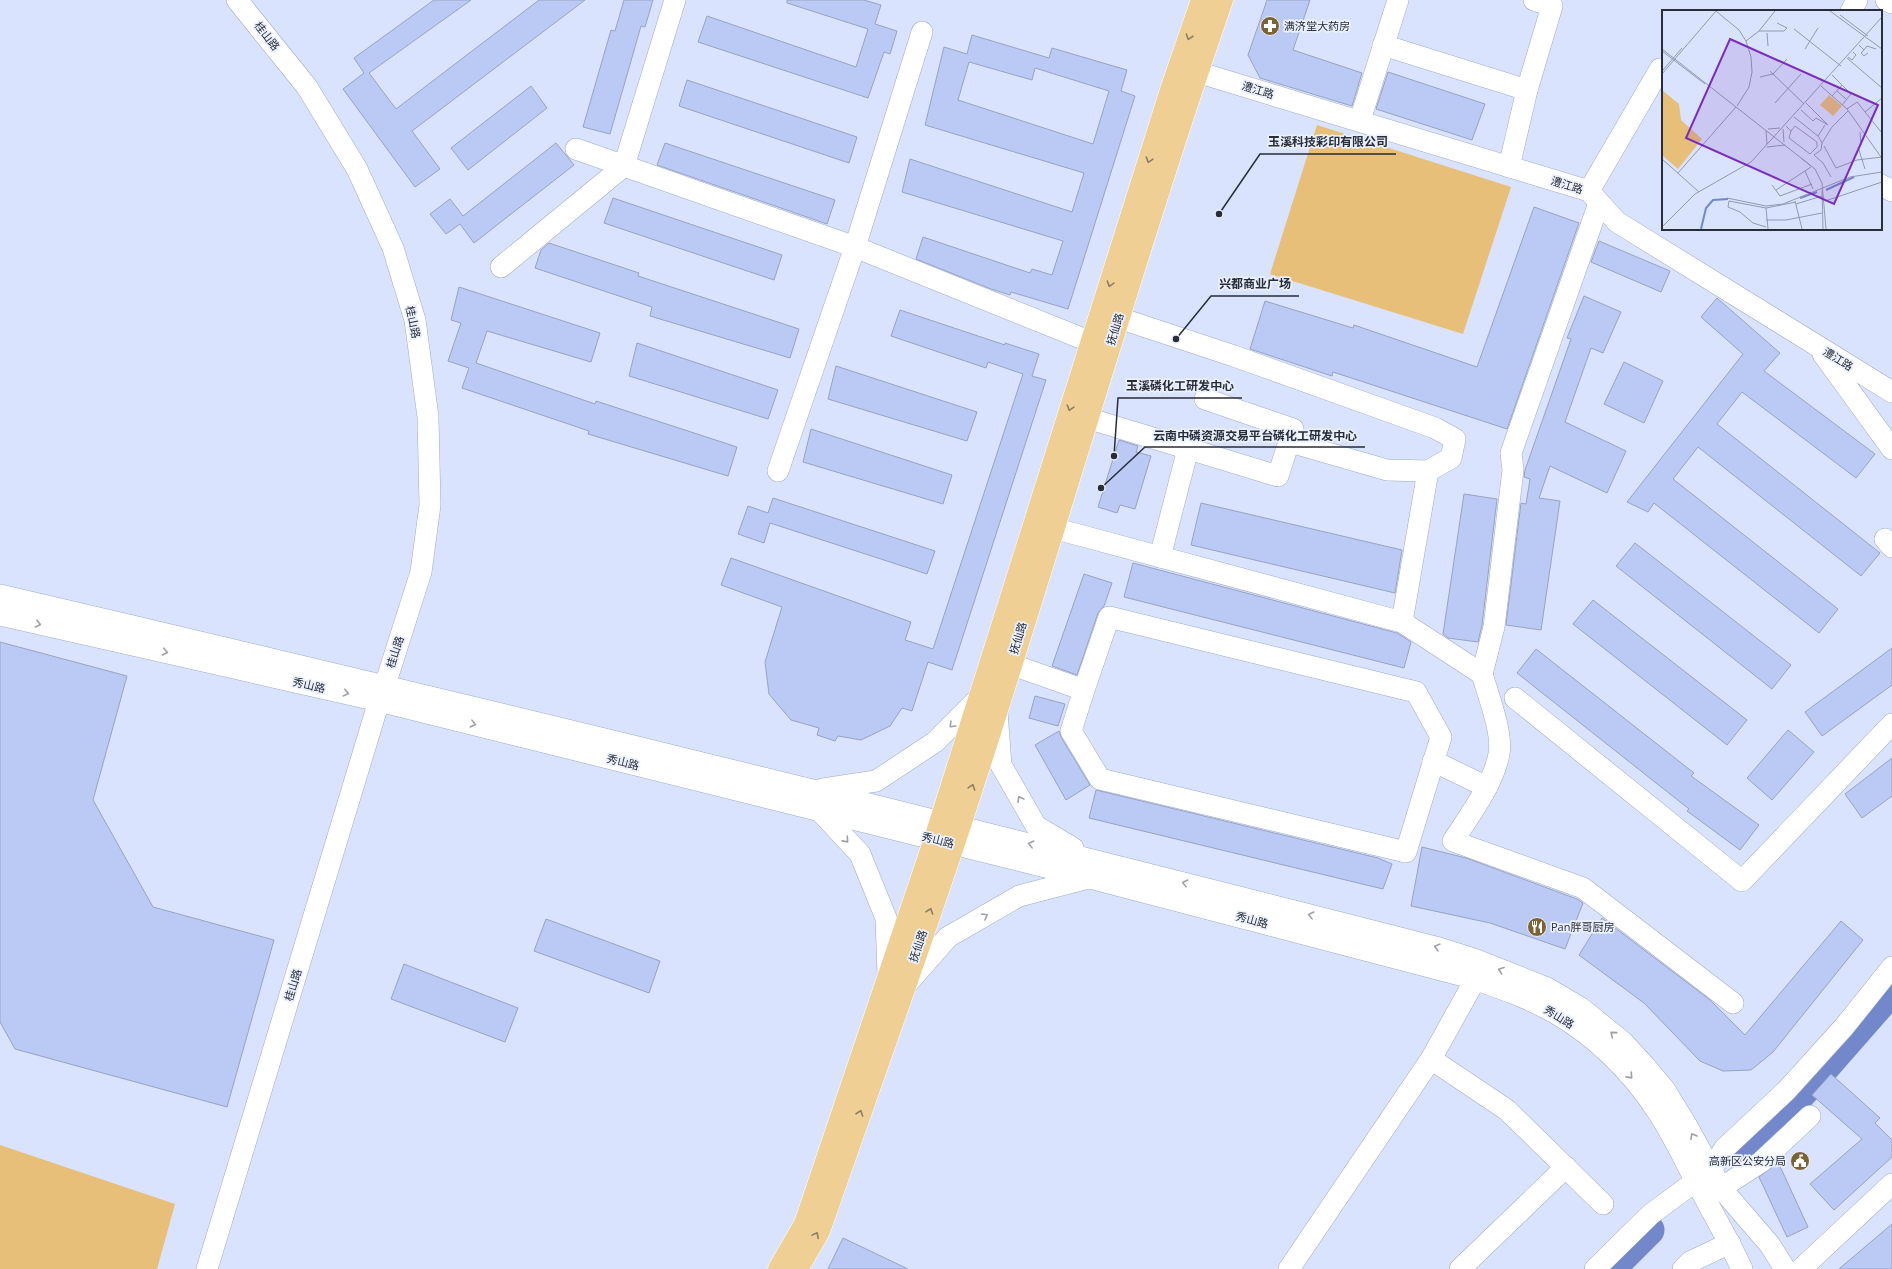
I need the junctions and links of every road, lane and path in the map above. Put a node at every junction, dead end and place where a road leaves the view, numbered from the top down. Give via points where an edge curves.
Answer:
1 (237, 0) edge
2 (675, 0) edge
3 (1202, 0) edge
4 (1222, 0) edge
5 (1398, 0) edge
6 (1534, 0) edge
7 (1857, 0) edge
8 (1886, 0) edge
9 (1892, 3) edge
10 (1852, 10) edge
11 (922, 32) dead end
12 (1383, 45) junction
13 (1662, 70) edge
14 (1197, 72) junction
15 (1527, 90) junction
16 (1360, 120) junction
17 (576, 149) dead end
18 (624, 166) junction
19 (1509, 167) junction
20 (1882, 186) edge
21 (1892, 191) edge
22 (1594, 197) junction
23 (855, 247) junction
24 (500, 268) dead end
25 (1119, 318) junction
26 (1091, 342) junction
27 (1817, 346) junction
28 (1892, 392) edge
29 (1205, 399) dead end
30 (1087, 418) junction
31 (1290, 442) junction
32 (1188, 449) junction
33 (1892, 449) edge
34 (778, 471) dead end
35 (1428, 471) junction
36 (1053, 528) junction
37 (1160, 557) junction
38 (0, 595) edge
39 (0, 615) edge
40 (1402, 622) junction
41 (1010, 664) junction
42 (1482, 674) junction
43 (1084, 690) junction
44 (382, 693) junction
45 (1515, 698) dead end
46 (988, 702) junction
47 (1892, 724) edge
48 (1433, 761) junction
49 (1487, 787) junction
50 (812, 790) junction
51 (820, 811) junction
52 (947, 833) junction
53 (1090, 868) junction
54 (1892, 967) edge
55 (1475, 980) junction
56 (896, 982) junction
57 (1732, 1003) dead end
58 (1431, 1059) junction
59 (1810, 1116) dead end
60 (1566, 1167) junction
61 (1709, 1179) junction
62 (1892, 1184) edge
63 (1603, 1204) dead end
64 (1730, 1243) junction
65 (207, 1269) edge
66 (779, 1269) edge
67 (797, 1269) edge
68 (1289, 1269) edge
69 (1460, 1269) edge
70 (1595, 1269) edge
71 (1683, 1269) edge
72 (1742, 1269) edge
73 (1785, 1269) edge
74 (1801, 1269) edge

1 - 44 street, 桂山路 via 307,87 357,169 393,248 415,320 428,417 430,505 421,572
2 - 18 street
3 -> 26 main road, 抚仙路
4 - 14 main road, 抚仙路
5 - 12 street
6 - 15 street via 1552,6
7 - 10 street
8 - 9 street
11 - 23 street
12 - 15 street
12 - 16 street
13 - 22 street via 1660,69
14 - 16 street, 澧江路
14 - 25 main road, 抚仙路
15 - 19 street
16 - 19 street, 澧江路
17 - 18 street
18 - 23 street
18 - 24 street
19 - 22 street, 澧江路
20 - 21 street
22 - 27 street, 澧江路 via 1617,222
22 - 42 street via 1511,453 1514,470 1494,627
23 - 26 street
23 - 34 street
25 - 30 main road, 抚仙路
25 - 35 street via 1435,428 1455,439 1451,458
26 -> 46 main road, 抚仙路
27 - 28 street, 澧江路
27 - 33 street
29 - 31 street via 1293,428
30 - 32 street
30 - 36 main road, 抚仙路
31 - 32 street via 1278,476
31 - 35 street via 1387,470
32 - 37 street
35 - 40 street
36 - 37 street
36 - 41 main road, 抚仙路
37 - 40 street
38 - 44 street, 秀山路
39 -> 44 street, 秀山路
40 - 42 street
41 - 43 street
41 - 46 main road, 抚仙路
42 - 49 street via 1497,727 1499,754
43 - 48 street via 1109,617 1416,692 1441,737
43 - 48 street via 1071,731 1100,779 1406,852
44 - 50 street, 秀山路
44 -> 51 street, 秀山路
44 - 65 street, 桂山路
45 - 47 street via 1742,881
46 -> 50 street via 935,742 876,781
46 - 52 main road, 抚仙路
53 -> 46 street via 1036,826 1001,765
48 - 49 street
49 - 57 street via 1453,841 1583,888
50 - 52 street, 秀山路
51 - 52 street, 秀山路
51 -> 56 street via 860,854 886,918
52 - 53 street, 秀山路
52 - 56 main road, 抚仙路
53 - 55 street, 秀山路
56 -> 53 street via 948,937 1019,896
61 -> 53 street, 秀山路 via 1673,1101 1623,1042 1564,997 1474,959 1439,948
54 - 61 street via 1844,1027 1786,1092 1724,1148
55 - 58 street
55 -> 61 street, 秀山路 via 1521,996 1555,1013 1606,1052 1650,1100 1672,1135
56 - 66 main road, 抚仙路 via 805,1224
67 -> 56 main road, 抚仙路 via 819,1231
58 - 60 street via 1507,1110
58 - 68 street
59 - 61 street via 1761,1162
60 - 63 street
60 - 69 street
61 - 64 street, 秀山路
61 - 70 street via 1651,1214
61 - 73 street via 1770,1245
62 - 74 street
64 - 71 street via 1690,1262
64 - 72 street, 秀山路

